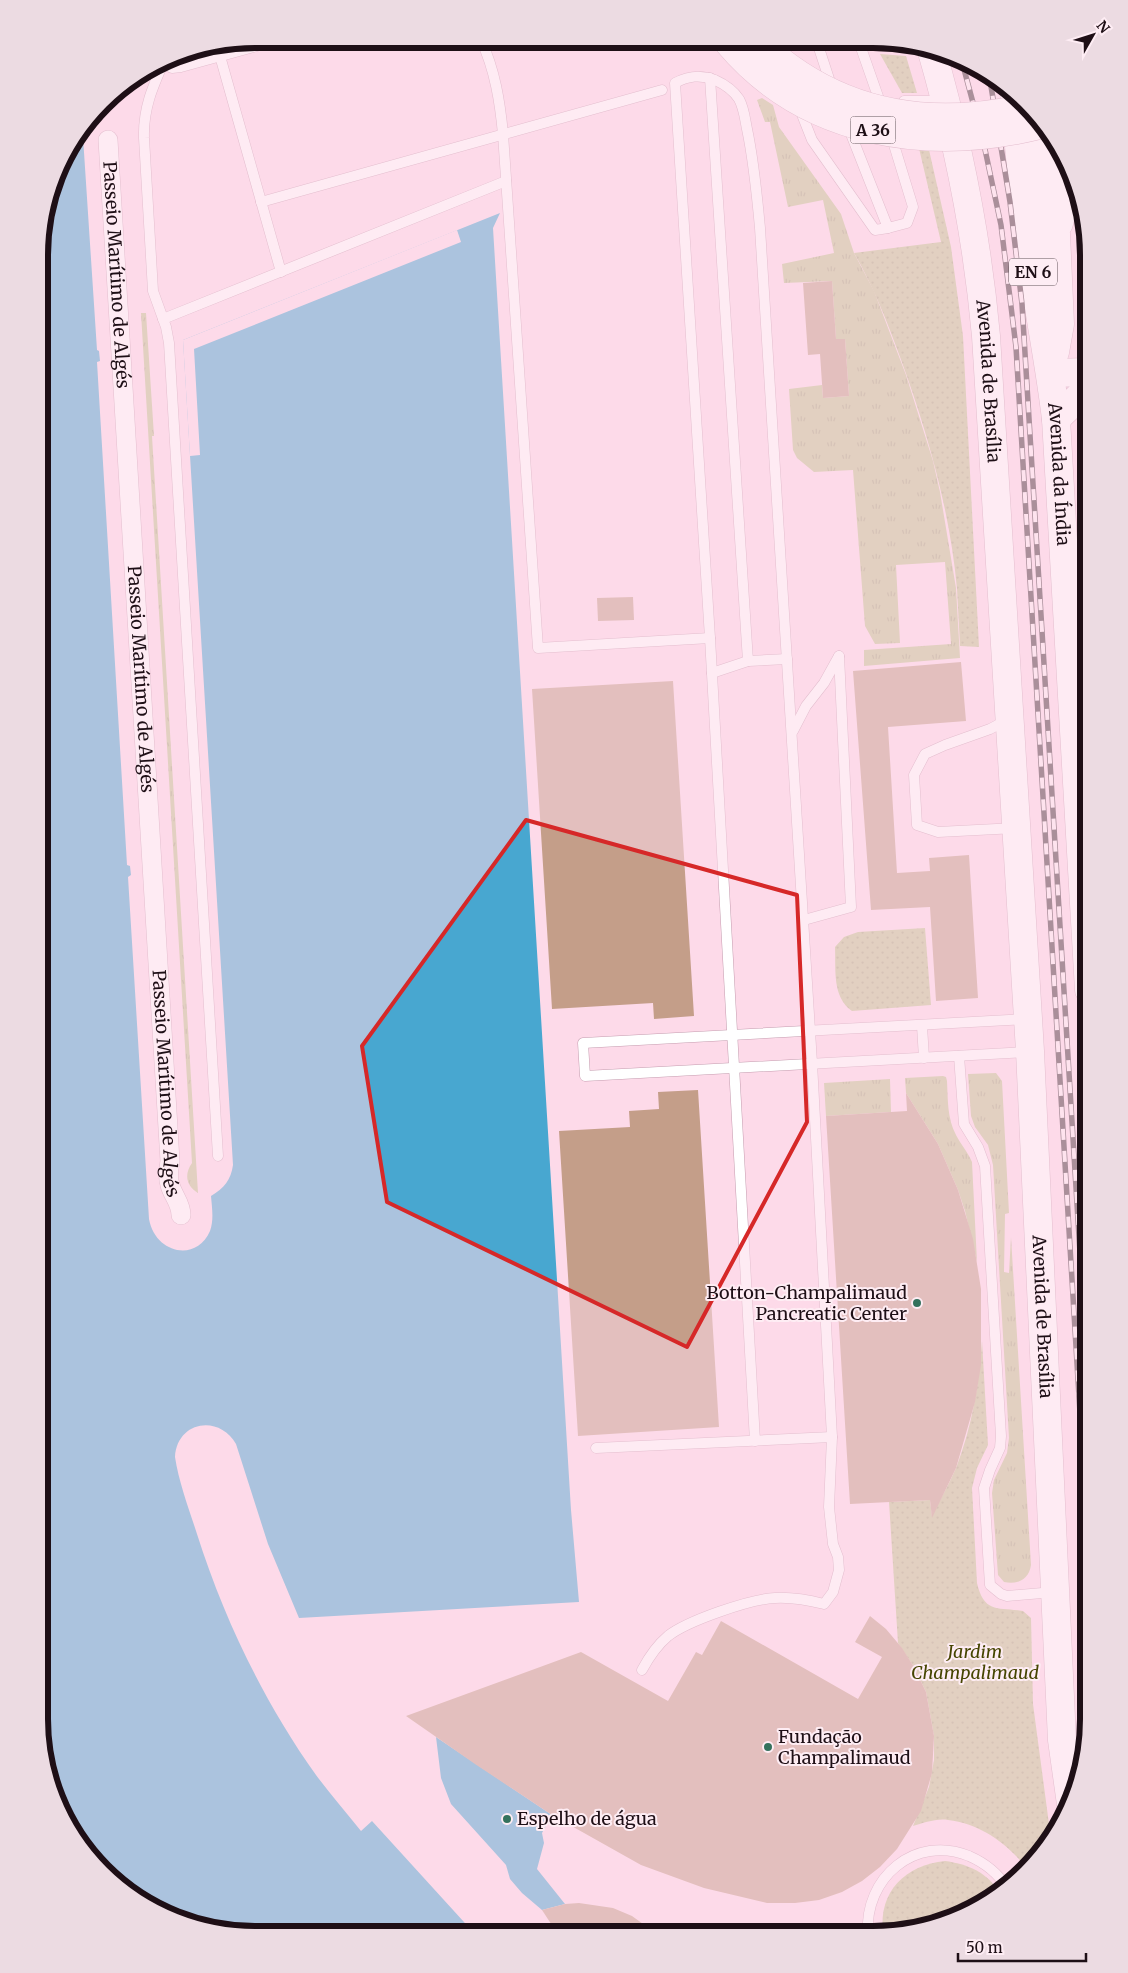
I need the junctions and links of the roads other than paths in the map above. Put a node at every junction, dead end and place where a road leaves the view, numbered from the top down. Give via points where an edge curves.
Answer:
1 (249, 48) edge
2 (485, 48) edge
3 (734, 48) edge
4 (765, 48) edge
5 (779, 48) edge
6 (819, 48) edge
7 (861, 48) edge
8 (220, 56) junction
9 (933, 56) edge
10 (169, 66) edge
11 (160, 70) edge
12 (710, 78) junction
13 (790, 80) junction
14 (832, 88) junction
15 (662, 90) dead end
16 (887, 98) junction
17 (946, 101) junction
18 (1021, 109) edge
19 (1025, 113) edge
20 (1040, 131) edge
21 (503, 134) junction
22 (108, 140) dead end
23 (1041, 147) edge
24 (506, 181) junction
25 (1068, 184) edge
26 (261, 202) junction
27 (888, 228) junction
28 (1056, 234) junction
29 (281, 272) junction
30 (163, 319) junction
31 (1080, 372) edge
32 (1051, 373) junction
33 (1080, 396) edge
34 (1056, 419) junction
35 (710, 638) junction
36 (788, 659) junction
37 (748, 661) junction
38 (712, 673) junction
39 (1010, 719) junction
40 (792, 733) junction
41 (1016, 828) junction
42 (1080, 834) edge
43 (804, 920) junction
44 (1028, 1019) junction
45 (922, 1026) junction
46 (811, 1031) junction
47 (732, 1035) junction
48 (1030, 1052) junction
49 (959, 1056) junction
50 (924, 1058) junction
51 (812, 1063) junction
52 (734, 1068) junction
53 (218, 1156) dead end
54 (181, 1215) dead end
55 (832, 1437) junction
56 (755, 1441) junction
57 (596, 1448) dead end
58 (1056, 1592) junction
59 (642, 1670) dead end
60 (1069, 1788) edge
61 (1003, 1881) edge
62 (867, 1926) edge

1 - 8 lane
2 - 21 lane via 500,101
3 - 23 main road, A 36, bridge via 783,91 822,113 860,127 898,135 981,136
4 - 18 main road, A 36, bridge via 784,65 822,89 851,102 889,112 958,117
5 - 13 lane
6 - 14 lane
7 - 16 lane
8 - 10 lane via 181,67
8 - 26 lane
9 - 17 main road, Avenida de Brasília
11 - 30 lane via 147,101 144,131 153,292
12 - 35 lane via 696,76 674,83
12 - 36 lane via 723,84 738,98 752,157 760,228
12 - 37 lane
13 - 14 lane
13 - 27 lane via 812,140 875,230
14 - 16 lane
14 - 27 lane
15 - 21 lane
16 - 17 lane
16 - 27 lane via 913,207 907,223
17 - 39 main road, Avenida de Brasília via 970,203 982,291
19 - 23 main road, EN 6
20 - 23 main road, EN 6
21 - 24 lane
21 - 26 lane
22 - 54 street, Passeio Marítimo de Algés via 170,1158 168,1175
23 - 28 main road, EN 6
23 - 32 main road, Avenida da Índia / EN 6 via 1033,266
24 - 29 lane
24 - 35 lane via 538,648
25 - 28 main road
26 - 29 lane
28 - 32 main road, EN 6 via 1060,324
29 - 30 lane
30 - 53 lane via 169,343
31 - 32 main road
32 - 34 main road, Avenida da Índia / EN 6
33 - 34 main road
34 - 42 main road, Avenida da Índia / EN 6
35 - 38 lane
36 - 37 lane
36 - 40 lane
37 - 38 lane
38 - 47 lane
39 - 41 main road, Avenida de Brasília
39 - 41 lane via 925,754 914,775 914,800 917,825 938,832
40 - 43 lane
40 - 43 lane via 839,656 852,907
41 - 44 main road, Avenida de Brasília
43 - 46 lane
44 - 45 lane
44 - 48 main road, Avenida de Brasília
45 - 46 lane
45 - 50 lane
46 - 47 lane
46 - 51 lane
47 - 52 lane
47 - 52 lane via 583,1044 585,1076
48 - 49 lane
48 - 58 main road, Avenida de Brasília
49 - 50 lane
49 - 58 lane via 964,1124 985,1166 1001,1436 1000,1448 984,1488 990,1585 1007,1596
50 - 51 lane
51 - 52 lane
51 - 55 lane
52 - 56 lane
55 - 56 lane
55 - 59 lane via 829,1507 839,1570 833,1592 824,1604 795,1599 755,1600 697,1621 668,1636 652,1652
56 - 57 lane
58 - 60 main road, Avenida de Brasília via 1062,1740
61 - 62 lane via 982,1862 958,1852 933,1850 909,1858 888,1872 874,1893 866,1918

